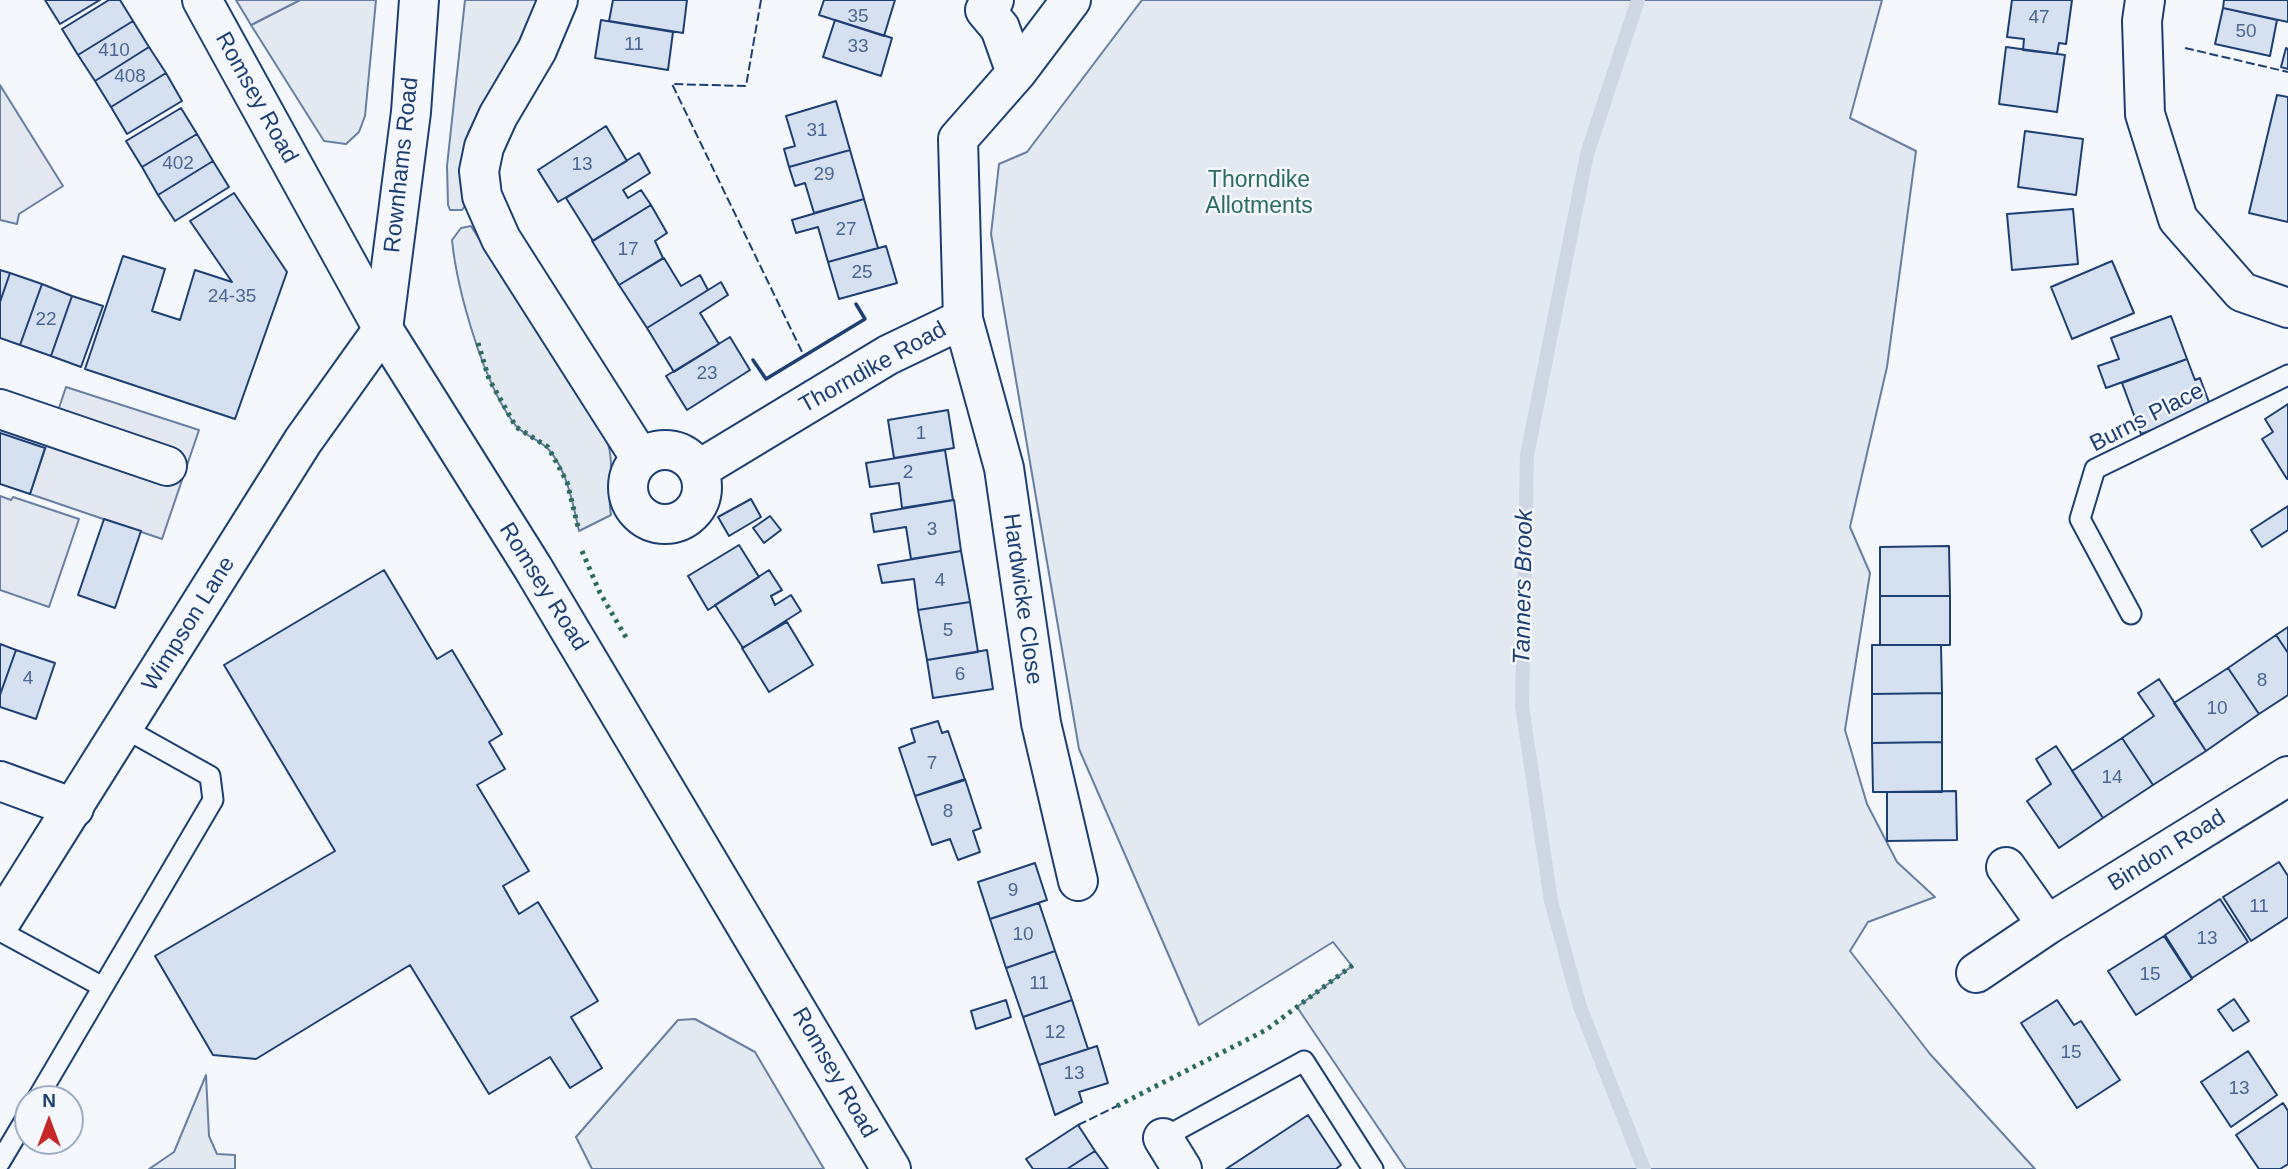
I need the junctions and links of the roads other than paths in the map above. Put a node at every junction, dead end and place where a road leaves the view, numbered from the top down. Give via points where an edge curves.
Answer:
1 (202, 0) edge
2 (419, 0) edge
3 (558, 0) edge
4 (994, 0) edge
5 (2145, 0) edge
6 (1069, 1) edge
7 (1016, 73) junction
8 (2288, 308) edge
9 (963, 318) junction
10 (383, 329) junction
11 (2288, 375) edge
12 (0, 409) edge
13 (641, 458) junction
14 (167, 466) dead end
15 (698, 470) junction
16 (2131, 614) dead end
17 (124, 727) junction
18 (2288, 776) edge
19 (0, 781) edge
20 (74, 808) junction
21 (2006, 867) dead end
22 (1078, 881) dead end
23 (0, 923) edge
24 (2047, 925) junction
25 (0, 931) edge
26 (1976, 973) dead end
27 (103, 987) junction
28 (45, 1085) edge
29 (14, 1138) edge
30 (1173, 1154) edge
31 (0, 1162) edge
32 (891, 1169) edge
33 (1373, 1169) edge

1 - 10 street, Romsey Road
2 - 10 street, Rownhams Road via 411,112
3 - 13 street via 537,50 484,147 478,171 482,195 501,239
4 - 7 street via 985,10 1000,28
5 - 8 street via 2144,114 2178,219 2242,292
6 - 7 street, Thorndike Road
7 - 9 street, Thorndike Road via 958,139
9 - 15 street, Thorndike Road via 888,355
9 - 22 street, Hardwicke Close via 1004,468 1041,723
10 - 17 street, Wimpson Lane via 303,441
10 - 32 street, Romsey Road via 576,639
11 - 16 lane, Burns Place via 2095,469 2080,519
12 - 14 street
13 - 15 street via 670,450 688,457
13 - 15 street via 629,478 631,501 656,523 685,519 694,510 702,493
17 - 20 street, Wimpson Lane
17 - 27 lane via 210,776 213,800
18 - 24 street, Bindon Road
19 - 20 street
20 - 23 street, Wimpson Lane
21 - 24 street
24 - 26 street, Bindon Road
25 - 27 lane
27 - 28 lane
29 - 31 lane
30 - 33 lane via 1304,1061

